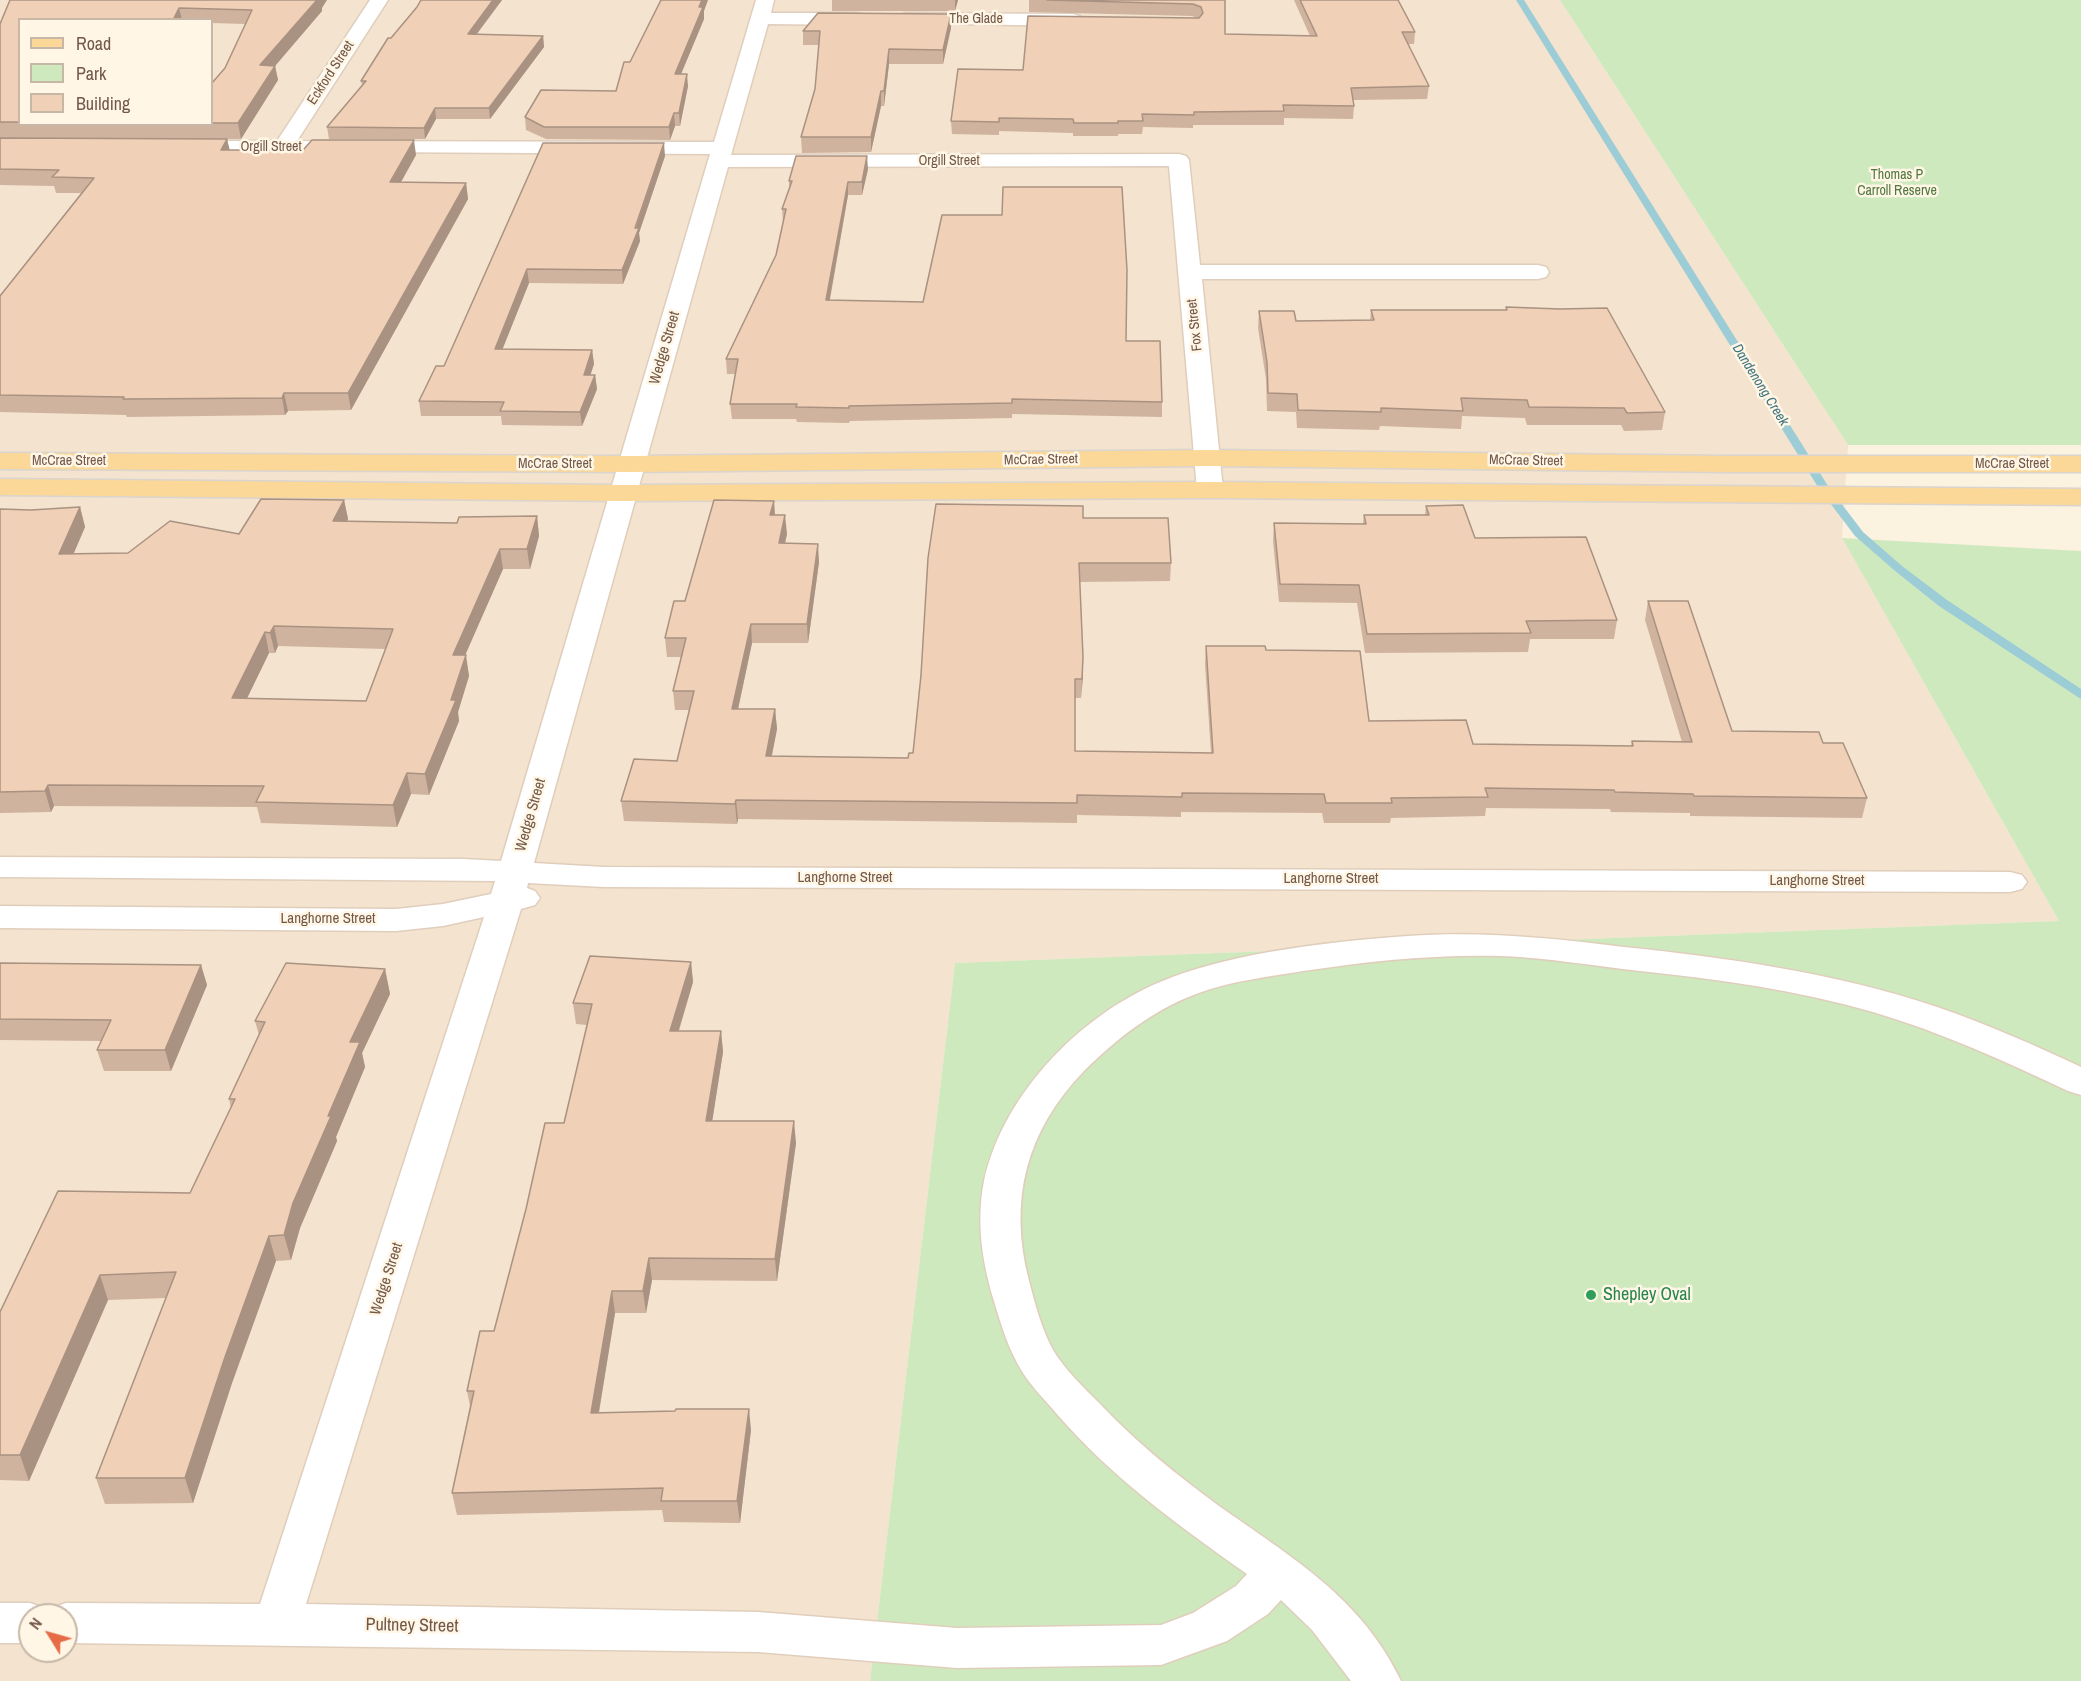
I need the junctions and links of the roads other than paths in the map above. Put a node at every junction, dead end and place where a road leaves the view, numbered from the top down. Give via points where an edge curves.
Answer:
1 (379, 0) edge
2 (762, 9) edge
3 (1090, 21) edge
4 (165, 146) edge
5 (283, 147) junction
6 (721, 155) junction
7 (1179, 160) joint
8 (1190, 272) junction
9 (1538, 272) dead end
10 (1208, 458) junction
11 (0, 461) edge
12 (2081, 464) edge
13 (627, 478) junction
14 (0, 487) edge
15 (1210, 490) junction
16 (2081, 497) edge
17 (0, 867) edge
18 (2010, 882) dead end
19 (510, 887) junction
20 (0, 917) edge
21 (2081, 1082) edge
22 (1279, 1572) junction
23 (0, 1623) edge
24 (18, 1623) edge
25 (78, 1623) edge
26 (277, 1624) junction
27 (1377, 1681) edge

1 - 5 street, Eckford Street
2 - 3 street, The Glade via 878,19
2 - 6 street, Wedge Street
4 - 5 street, Orgill Street
5 - 6 street, Orgill Street
6 - 7 street, Orgill Street
6 - 13 street, Wedge Street
7 - 8 street, Fox Street
8 - 9 street
8 - 10 street, Fox Street
10 - 12 main road, McCrae Street
10 - 13 main road, McCrae Street
10 - 15 street, Fox Street
11 - 13 main road, McCrae Street
13 - 14 main road, McCrae Street
13 - 15 main road, McCrae Street
13 - 19 street, Wedge Street
15 - 16 main road, McCrae Street
17 - 19 street, Langhorne Street via 463,869
18 - 19 street, Langhorne Street via 652,877 566,888
19 - 20 street, Langhorne Street via 443,915 396,920
19 - 26 street, Wedge Street
21 - 22 street via 1961,1029 1818,988 1661,961 1491,945 1423,945 1329,955 1198,980 1151,1000 1076,1057 1047,1087 1023,1126 1005,1167 999,1212 1002,1259 1037,1359 1070,1400 1172,1495
22 - 26 street, Pultney Street via 1252,1600 1210,1627 1161,1645 957,1648 758,1632
22 - 27 street via 1319,1605
23 - 24 street
25 - 26 street, Pultney Street

